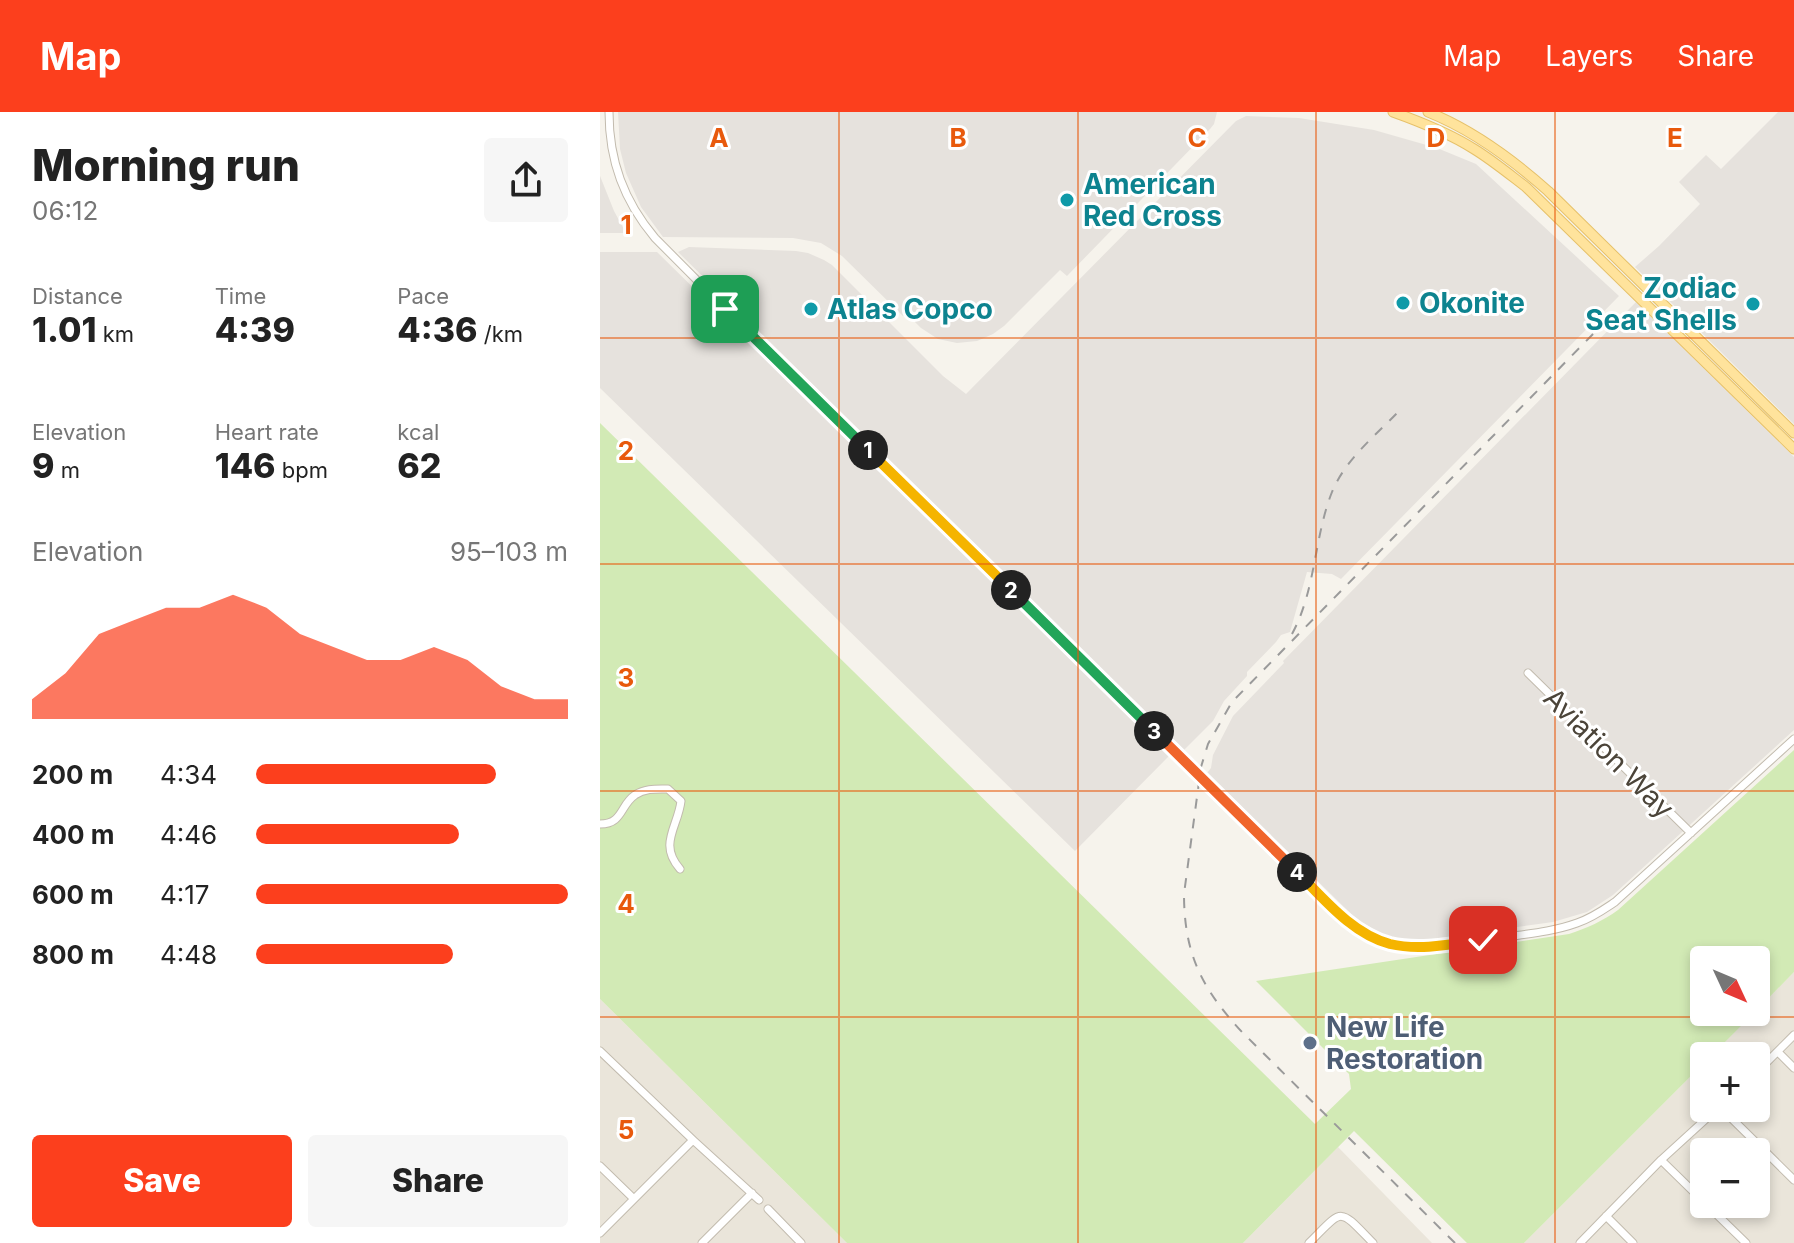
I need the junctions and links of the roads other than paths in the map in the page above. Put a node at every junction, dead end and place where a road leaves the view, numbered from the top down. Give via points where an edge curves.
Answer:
1 (609, 112) edge
2 (1393, 112) edge
3 (1428, 112) edge
4 (1794, 433) edge
5 (1794, 449) edge
6 (1528, 673) dead end
7 (1794, 739) edge
8 (600, 824) edge
9 (1691, 833) junction
10 (680, 869) dead end
11 (1794, 1035) edge
12 (600, 1051) edge
13 (1778, 1052) junction
14 (1770, 1060) edge
15 (1794, 1068) edge
16 (1704, 1122) edge
17 (1734, 1122) edge
18 (693, 1140) junction
19 (1661, 1160) junction
20 (600, 1166) edge
21 (1794, 1180) edge
22 (1690, 1188) edge
23 (752, 1193) junction
24 (634, 1199) junction
25 (759, 1200) dead end
26 (768, 1209) dead end
27 (1606, 1216) junction
28 (1720, 1218) edge
29 (600, 1233) edge
30 (702, 1243) edge
31 (801, 1243) edge
32 (1309, 1243) edge
33 (1373, 1243) edge
34 (1580, 1243) edge
35 (1633, 1243) edge
36 (1746, 1243) edge

1 - 9 street via 622,185 655,238 1359,929 1389,944 1427,947 1575,924 1615,902
2 - 5 main road via 1456,138 1526,187
3 - 4 main road via 1523,168
6 - 9 street, Aviation Way
7 - 9 street
8 - 10 street via 613,821 638,793 668,789 681,801 669,844
11 - 13 street
12 - 18 street
13 - 14 street
13 - 15 street
16 - 19 street
17 - 21 street
18 - 23 street
18 - 24 street
19 - 22 street
19 - 27 street
20 - 24 street
23 - 25 street
23 - 30 street
24 - 29 street
26 - 31 street
27 - 34 street
27 - 35 street
28 - 36 street
32 - 33 street via 1341,1215

